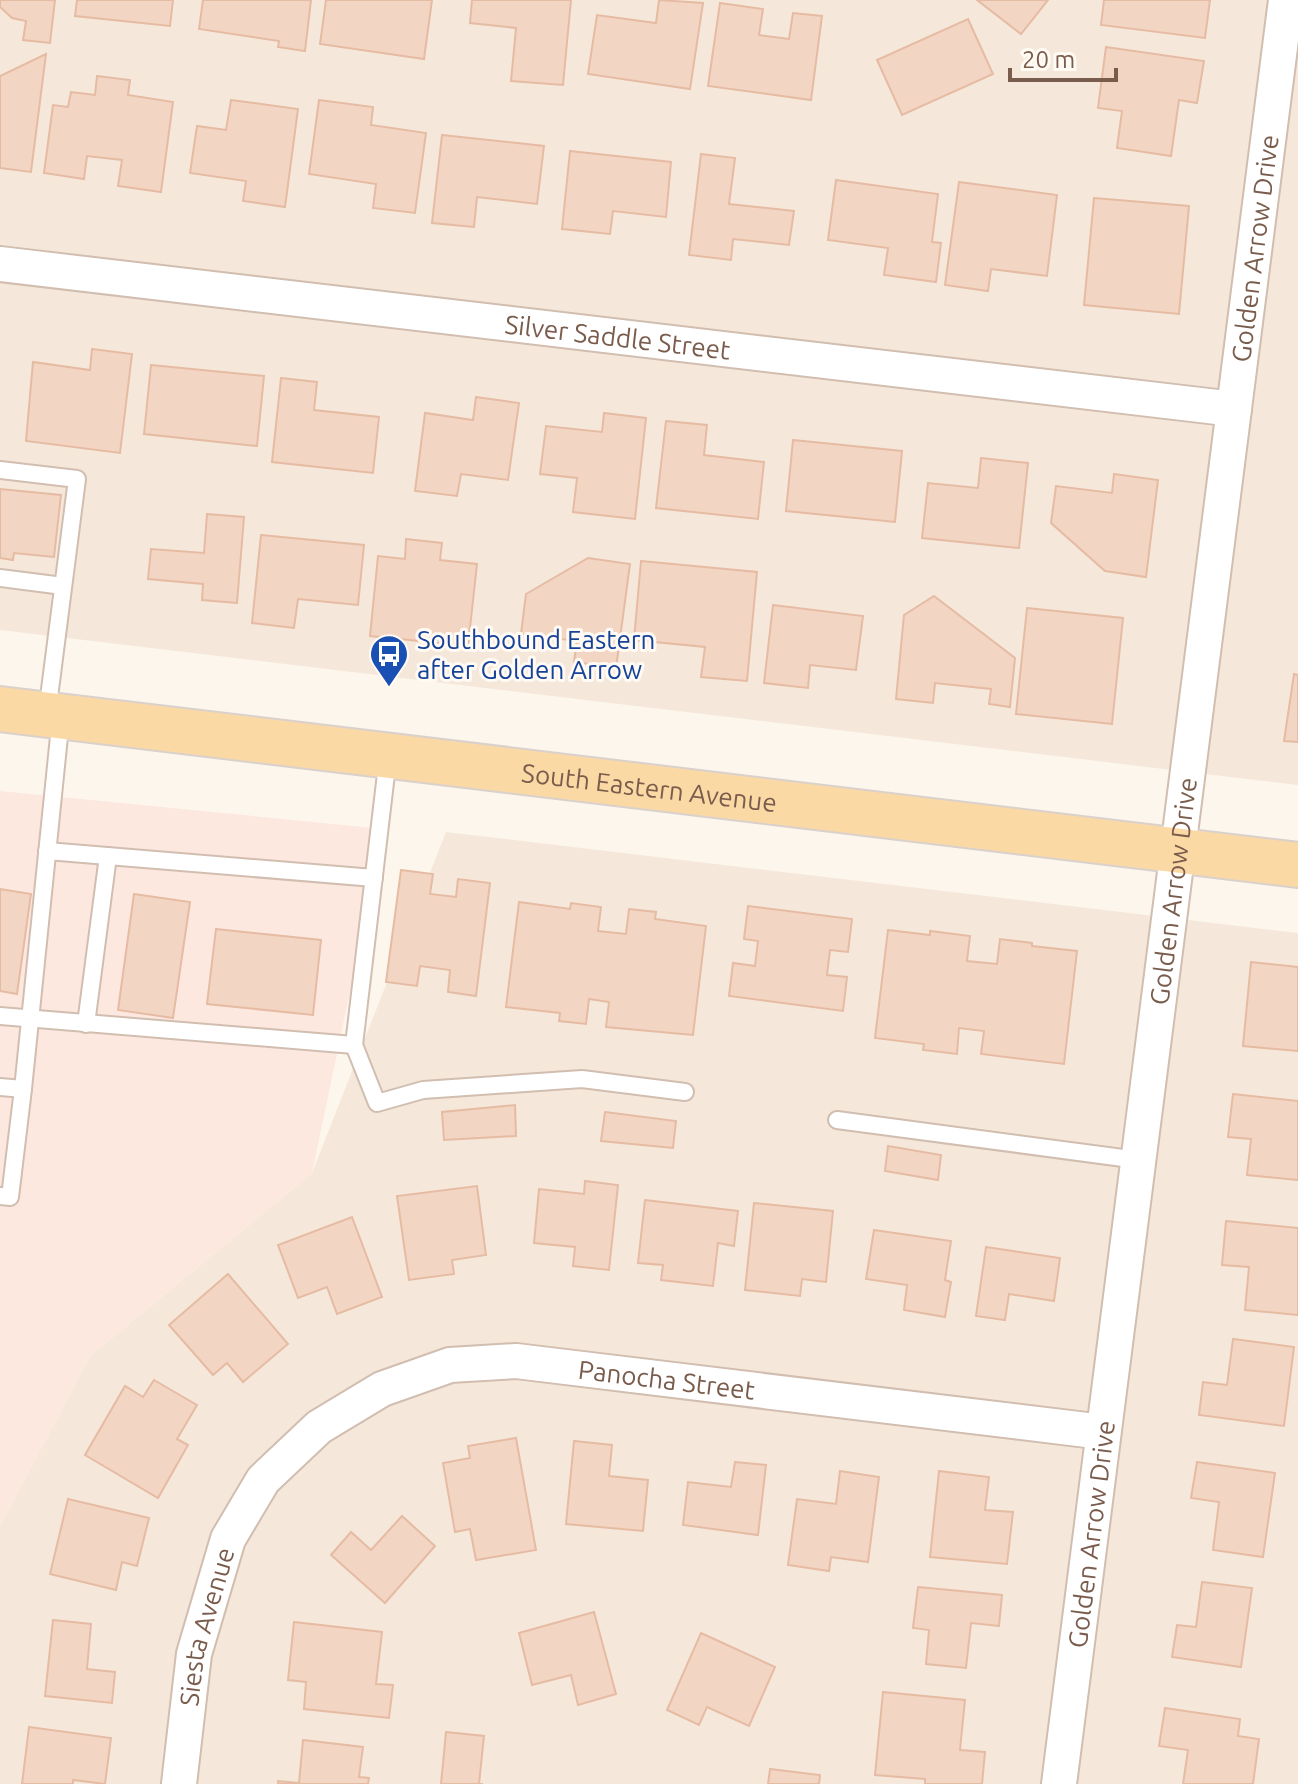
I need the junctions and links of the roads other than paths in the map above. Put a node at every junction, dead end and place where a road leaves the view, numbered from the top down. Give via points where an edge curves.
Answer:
1 (1286, 0) edge
2 (0, 264) edge
3 (1234, 409) junction
4 (0, 470) edge
5 (0, 578) edge
6 (63, 586) junction
7 (0, 709) edge
8 (54, 716) junction
9 (388, 756) junction
10 (47, 851) junction
11 (1177, 851) junction
12 (108, 856) junction
13 (1298, 865) edge
14 (374, 878) junction
15 (0, 1016) edge
16 (30, 1020) junction
17 (86, 1024) junction
18 (354, 1045) junction
19 (0, 1087) edge
20 (23, 1089) junction
21 (685, 1092) dead end
22 (837, 1120) dead end
23 (1138, 1160) junction
24 (0, 1196) edge
25 (1103, 1432) junction
26 (263, 1480) joint
27 (179, 1784) edge
28 (1059, 1784) edge

1 - 3 street, Golden Arrow Drive
2 - 3 street, Silver Saddle Street
3 - 11 street, Golden Arrow Drive
4 - 6 lane via 77,479
5 - 6 lane
6 - 8 lane
7 - 8 main road, South Eastern Avenue
8 - 9 main road, South Eastern Avenue
8 - 10 lane
9 - 11 main road, South Eastern Avenue
9 - 14 lane
10 - 12 lane
10 - 16 lane
11 - 13 main road, South Eastern Avenue
11 - 23 street, Golden Arrow Drive
12 - 14 lane
12 - 17 lane
14 - 18 lane
15 - 16 lane
16 - 17 lane
16 - 20 lane
17 - 18 lane
18 - 21 lane via 377,1103 423,1090 582,1079
19 - 20 lane
20 - 24 lane via 10,1197
22 - 23 lane
23 - 25 street, Golden Arrow Drive
25 - 26 street, Panocha Street via 516,1361 450,1365 382,1389 319,1427
25 - 28 street, Golden Arrow Drive
26 - 27 street, Siesta Avenue via 228,1539 194,1654

